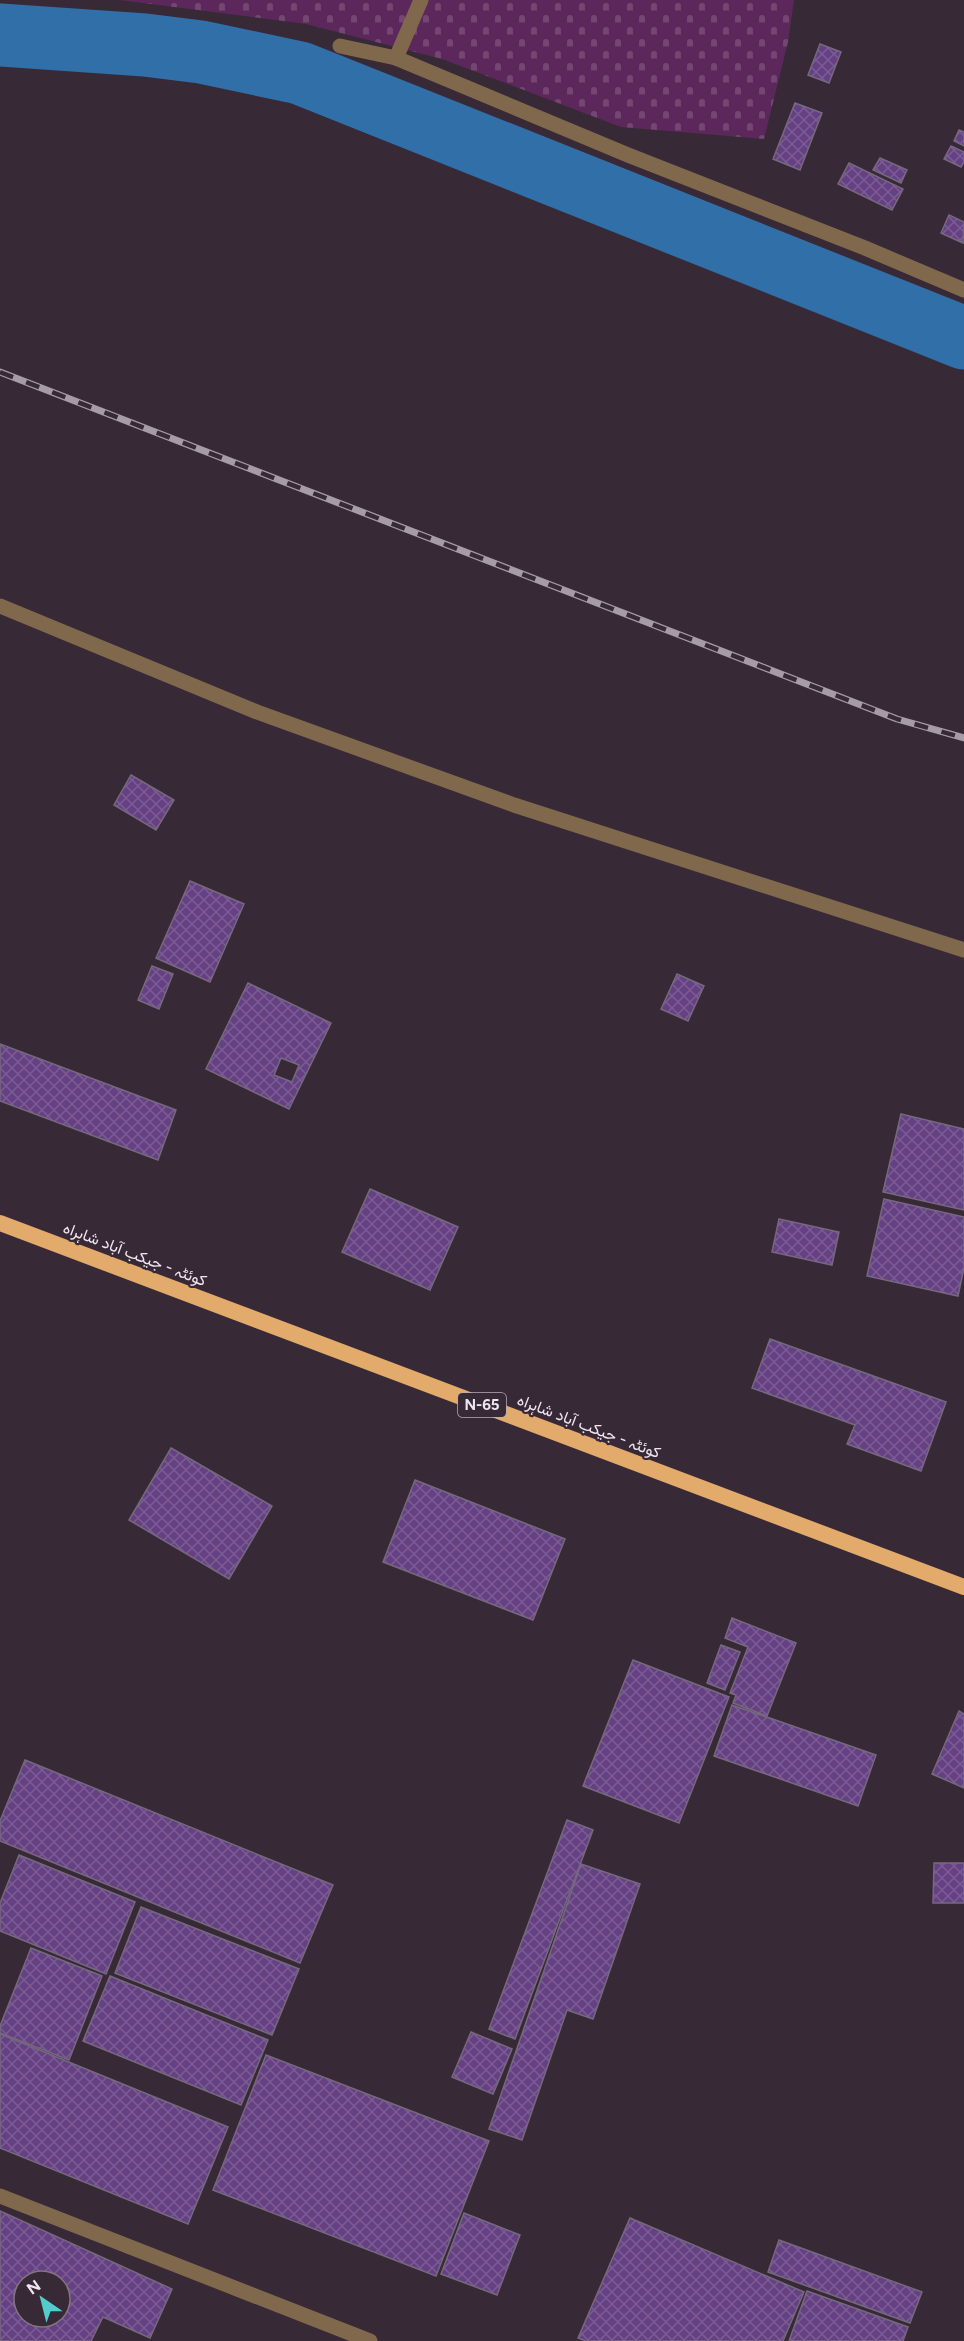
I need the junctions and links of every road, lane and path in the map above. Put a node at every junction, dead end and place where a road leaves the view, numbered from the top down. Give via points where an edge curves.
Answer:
1 (421, 0) edge
2 (340, 46) dead end
3 (396, 58) junction
4 (964, 290) edge
5 (0, 606) edge
6 (964, 950) edge
7 (0, 1223) edge
8 (964, 1587) edge
9 (0, 2196) edge
10 (370, 2341) edge

1 - 3 street
2 - 3 street
3 - 4 street
5 - 6 street via 257,712 514,805
7 - 8 highway, کوئٹہ - جیکب آباد شاہراہ / N-65
9 - 10 street

